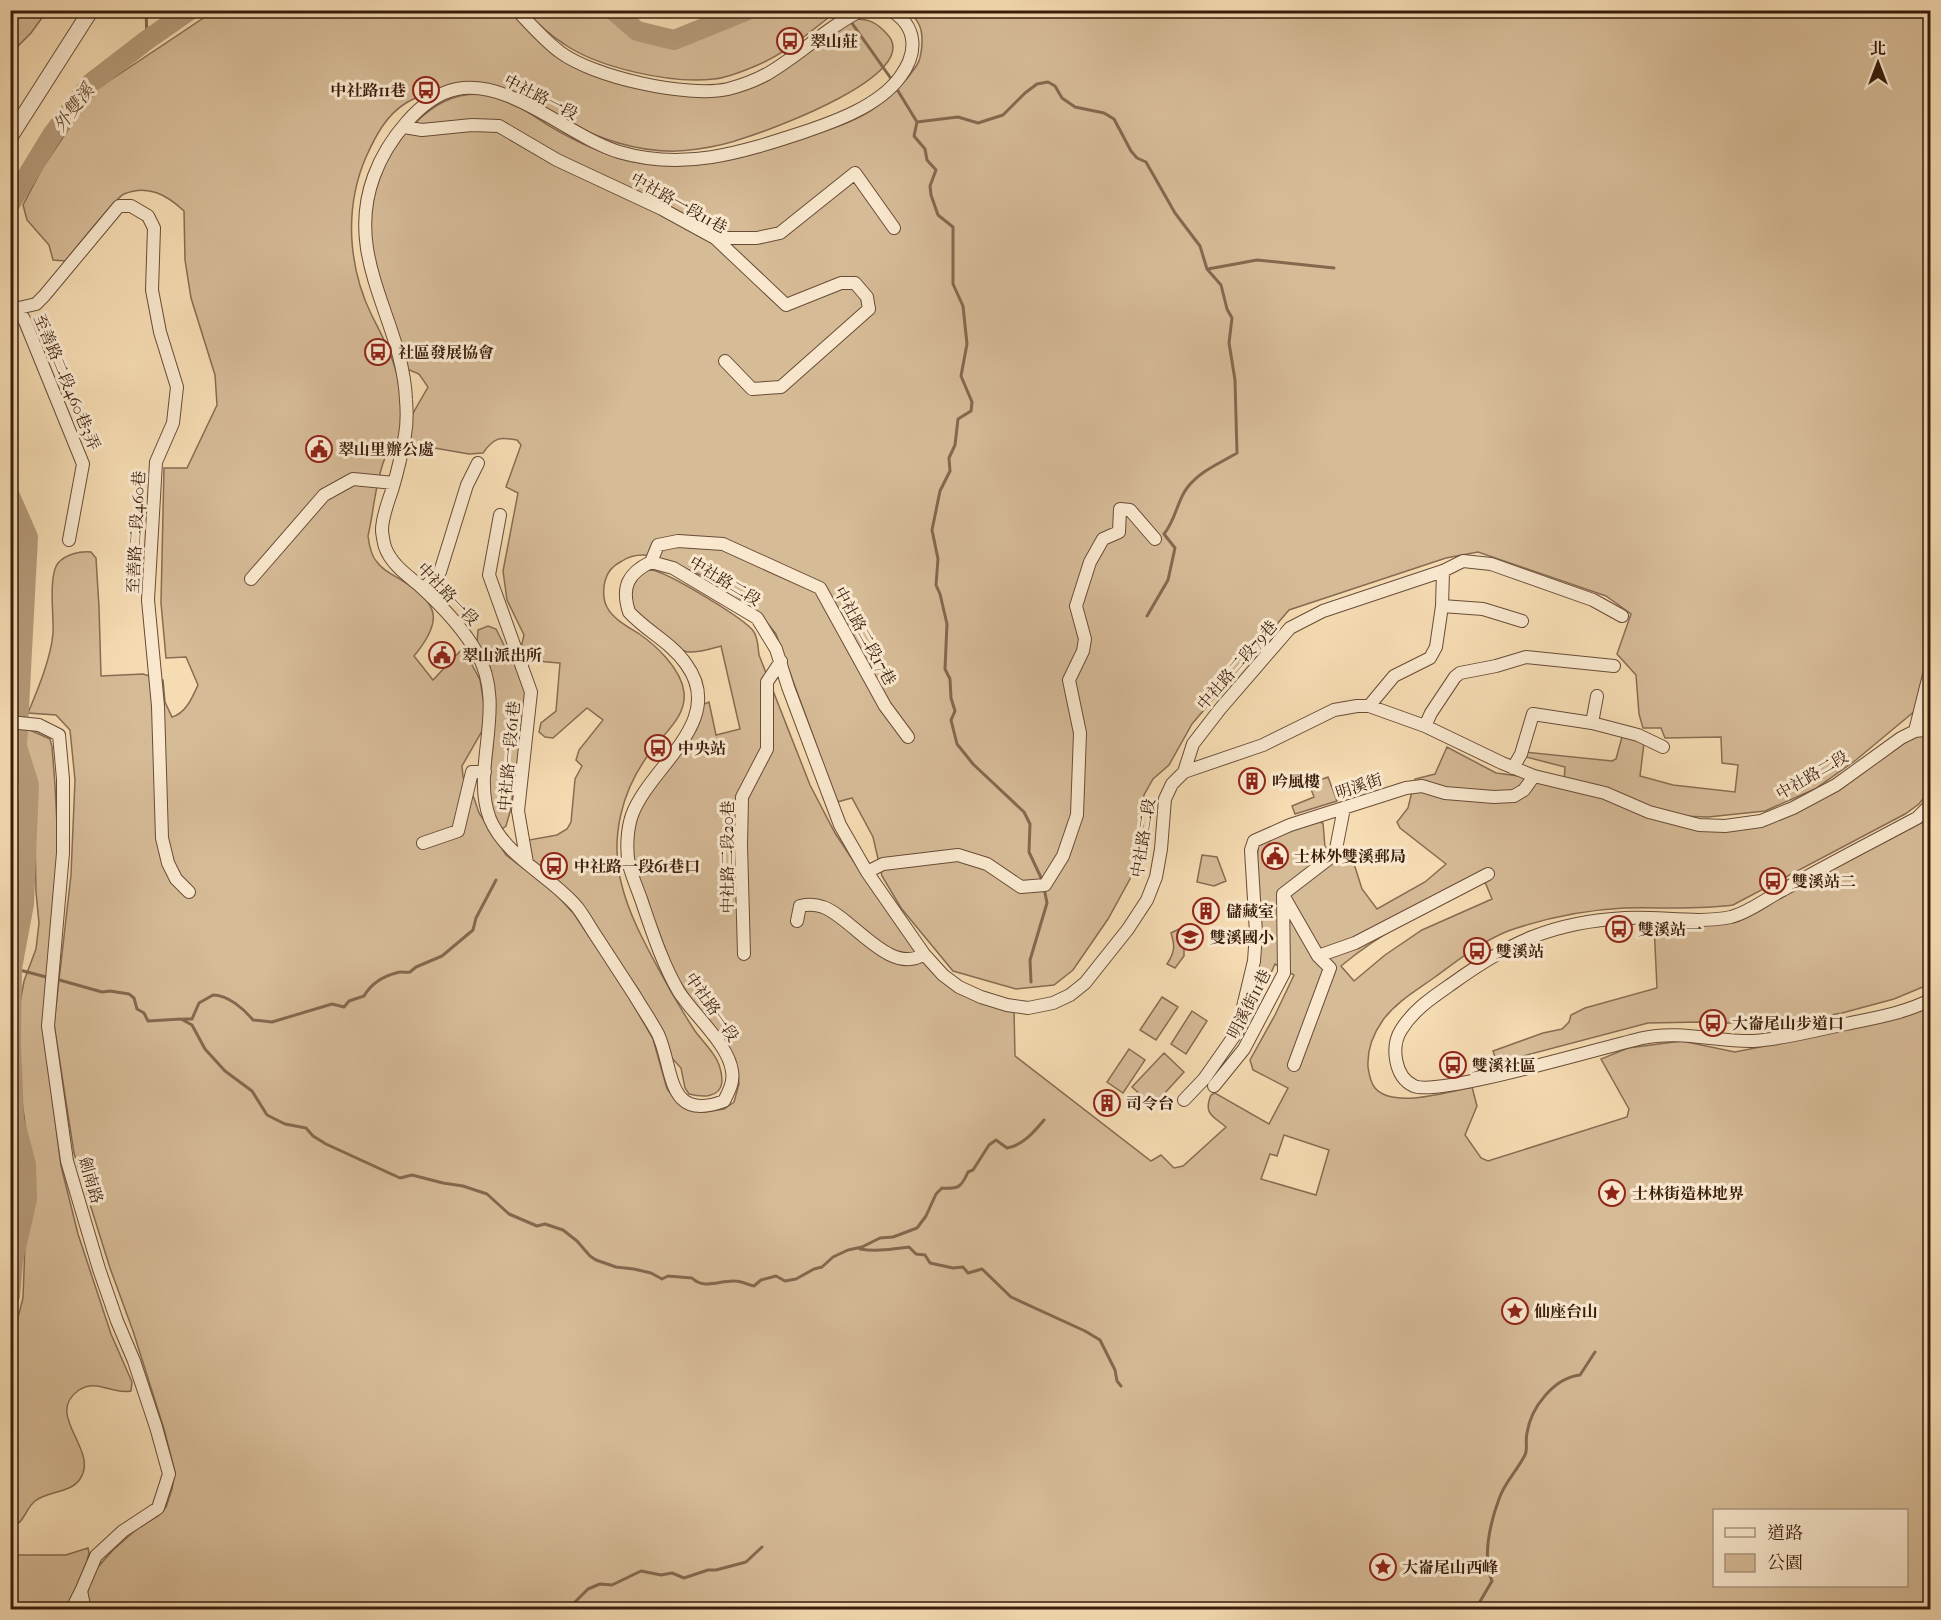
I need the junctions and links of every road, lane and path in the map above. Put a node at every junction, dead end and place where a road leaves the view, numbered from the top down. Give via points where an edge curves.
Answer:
1 (91, 10) edge
2 (517, 10) edge
3 (862, 10) edge
4 (890, 10) edge
5 (404, 126) junction
6 (10, 137) edge
7 (894, 228) dead end
8 (715, 238) junction
9 (13, 309) edge
10 (725, 361) dead end
11 (478, 463) dead end
12 (394, 483) junction
13 (500, 515) dead end
14 (1155, 539) dead end
15 (69, 540) dead end
16 (651, 562) junction
17 (1443, 571) junction
18 (251, 579) dead end
19 (423, 589) junction
20 (1442, 606) junction
21 (1622, 616) dead end
22 (1522, 621) dead end
23 (781, 662) junction
24 (1614, 666) dead end
25 (1930, 671) edge
26 (1597, 696) dead end
27 (1370, 706) junction
28 (10, 722) edge
29 (1592, 723) junction
30 (1425, 726) junction
31 (1915, 731) junction
32 (1930, 734) edge
33 (908, 737) dead end
34 (1663, 747) dead end
35 (1513, 768) junction
36 (486, 772) junction
37 (1184, 772) junction
38 (1534, 776) junction
39 (1930, 805) edge
40 (1344, 808) junction
41 (423, 843) dead end
42 (527, 863) junction
43 (867, 872) junction
44 (1488, 874) dead end
45 (189, 892) dead end
46 (1283, 894) junction
47 (797, 921) dead end
48 (744, 954) dead end
49 (924, 954) junction
50 (1318, 956) junction
51 (1930, 999) edge
52 (1294, 1065) dead end
53 (1214, 1086) dead end
54 (1184, 1100) dead end
55 (81, 1591) junction
56 (75, 1610) edge
57 (85, 1610) edge

1 - 6 street
2 - 3 street via 561,53 589,68 626,80 702,91 728,89 766,74
4 - 5 street, 中社路一段 via 902,17 914,48 909,65 896,83 864,107 828,124 734,154 683,162 621,153 589,141 519,100 486,88 454,89 423,105
5 - 8 street, 中社路一段11巷 via 422,130 500,126 557,160
5 - 12 street, 中社路一段 via 384,152 365,212 370,268 406,388 407,429
7 - 8 street via 855,173 780,233 757,238
8 - 10 street, 中社路一段11巷 via 786,305 841,282 855,283 867,297 869,309 781,387 752,389
9 - 15 street, 至善路二段460巷3弄 via 24,319 83,464
9 - 45 street, 至善路二段460巷 via 36,304 119,206 131,206 148,216 154,228 152,290 177,387 173,423 156,462 148,600 158,706 162,838 176,879
11 - 19 street via 467,485 440,572
12 - 18 street via 353,479 324,495
12 - 19 street, 中社路一段 via 381,532 396,565
13 - 42 street, 中社路一段61巷 via 489,575 531,692 518,811
14 - 43 street via 1130,510 1120,509 1119,532 1103,539 1083,584 1077,606 1085,639 1069,680 1080,733 1077,815 1063,856 1045,885 1021,887 987,864 958,855 883,864
16 - 23 street, 中社路二段 via 673,568 757,618
16 - 33 street, 中社路二段17巷 via 658,545 678,541 723,544 820,588 885,706
16 - 42 street, 中社路一段 via 631,575 626,588 629,612 686,664 696,681 699,699 696,719 632,815 629,864 666,970 725,1053 732,1070 731,1086 724,1101 709,1107 682,1100 673,1088 658,1036 578,908 551,880
17 - 20 street
17 - 21 street, 中社路二段79巷 via 1463,561 1491,564 1593,600
17 - 37 street, 中社路二段79巷 via 1323,611 1290,628 1192,744
19 - 36 street, 中社路一段 via 457,623 480,657 491,714
20 - 22 street via 1483,609
20 - 27 street via 1436,647 1430,658 1394,676
23 - 43 street, 中社路二段 via 840,825
23 - 48 street, 中社路二段20巷 via 766,682 766,749 742,797
24 - 30 street via 1526,657 1460,673
25 - 31 street
26 - 29 street
27 - 30 street, 中社路二段
27 - 37 street, 中社路二段 via 1334,710 1263,745
28 - 55 street, 劍南路 via 39,724 59,735 63,853 48,1026 67,1161 99,1269 134,1361 169,1474 158,1508 123,1531 96,1556
29 - 34 street via 1638,735
29 - 35 street via 1533,714
30 - 35 street, 中社路二段
31 - 32 street
31 - 38 street, 中社路二段 via 1836,785 1793,808 1761,821 1725,826 1675,820 1605,793
35 - 38 street, 中社路二段
36 - 41 street via 472,772 458,831
36 - 42 street, 中社路一段 via 485,800 490,818 496,831
37 - 49 street, 中社路二段 via 1165,799 1156,877 1146,900 1085,983 1070,995 1028,1008 1008,1005 959,987
38 - 40 street, 明溪街 via 1514,796 1445,793 1422,786
39 - 51 street via 1917,818 1732,916 1711,920 1599,921 1544,931 1509,946 1419,1007 1398,1035 1395,1059 1409,1083 1429,1089 1647,1037 1678,1035 1754,1041 1891,1014
40 - 46 street via 1335,854
40 - 54 street, 明溪街 via 1254,840 1254,961 1237,1032
43 - 49 street, 中社路二段
44 - 50 street via 1354,943
46 - 50 street
46 - 53 street, 明溪街11巷 via 1284,974 1244,1049
47 - 49 street via 800,906 813,904 826,908 900,959 916,959
50 - 52 street via 1330,968
55 - 56 street, 劍南路
55 - 57 street

